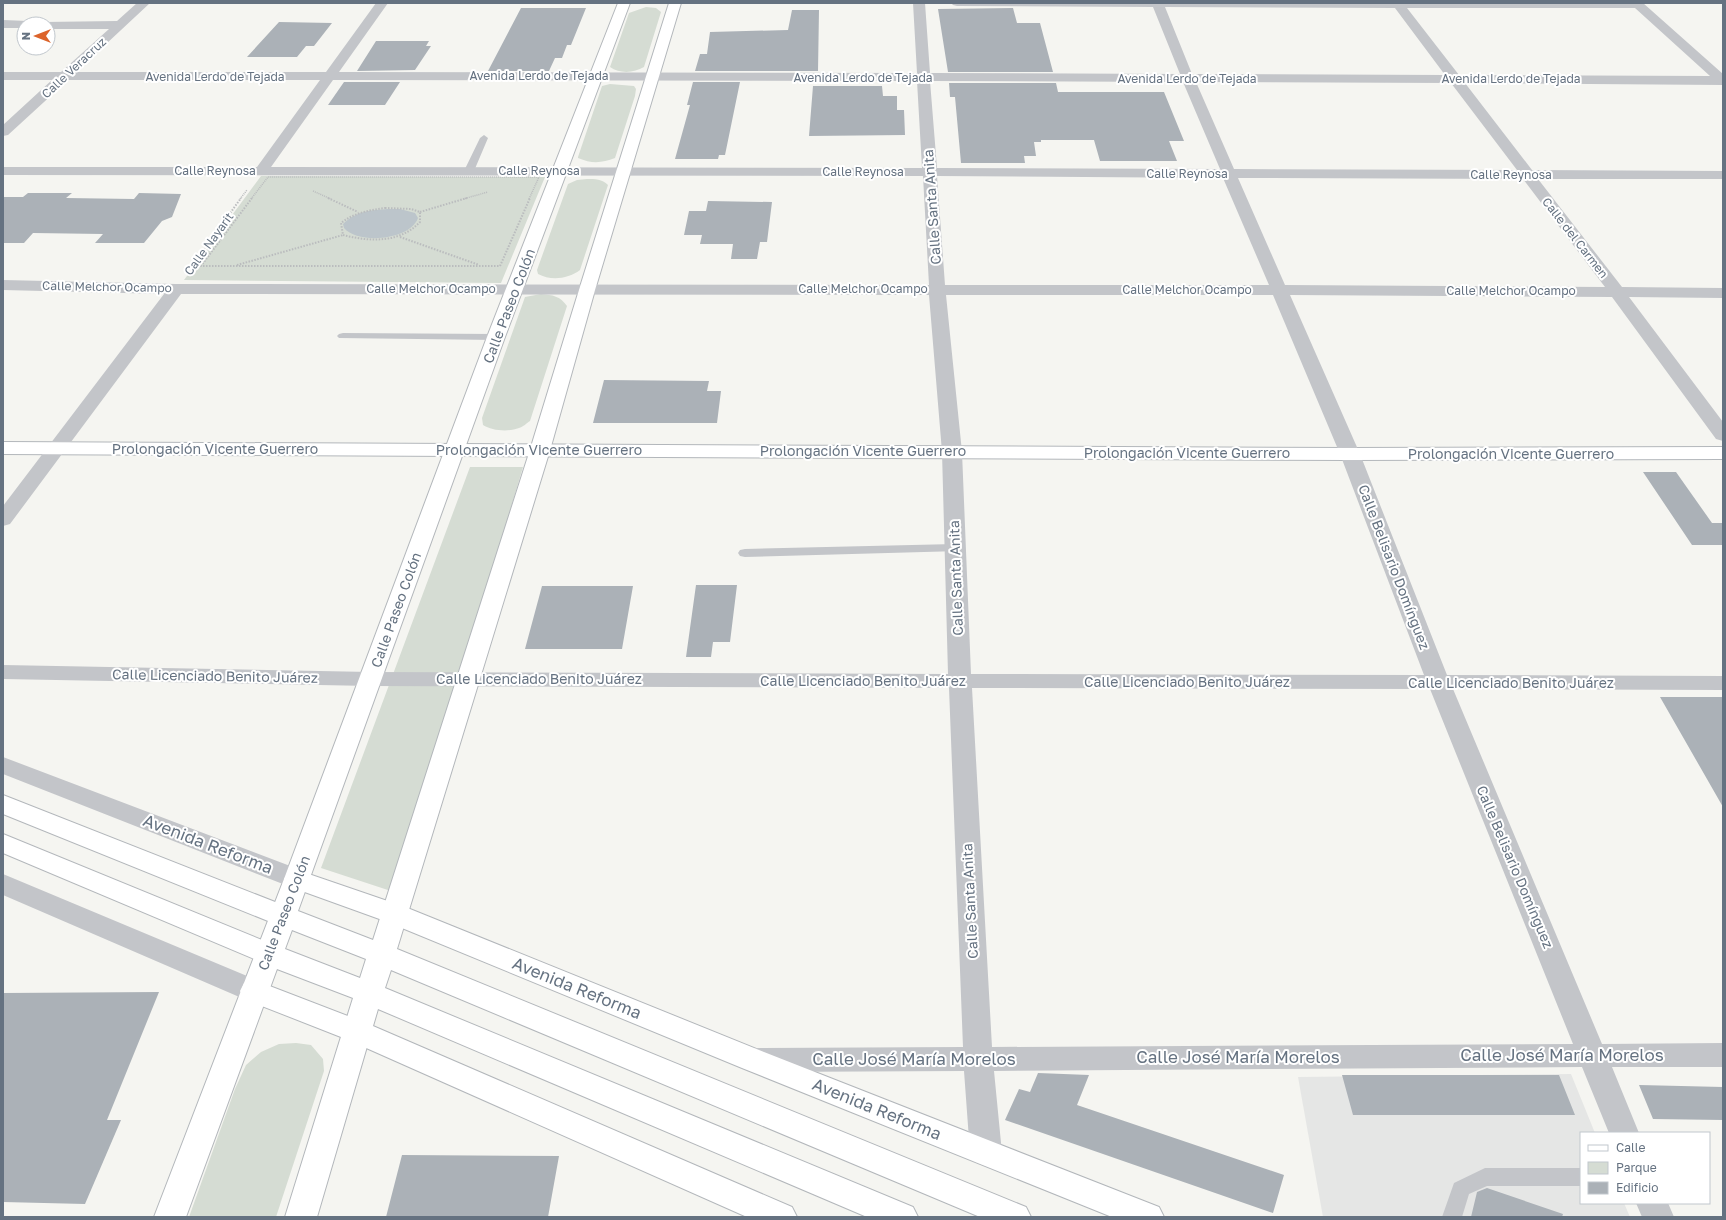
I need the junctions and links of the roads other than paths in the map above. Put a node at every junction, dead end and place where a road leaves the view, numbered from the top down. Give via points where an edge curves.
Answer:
1 (144, 3) edge
2 (382, 3) edge
3 (624, 3) edge
4 (675, 3) edge
5 (919, 3) edge
6 (957, 3) edge
7 (1157, 3) edge
8 (1398, 4) edge
9 (1637, 4) edge
10 (3, 24) edge
11 (16, 24) edge
12 (56, 25) edge
13 (120, 25) junction
14 (3, 76) edge
15 (596, 76) junction
16 (653, 76) junction
17 (64, 77) junction
18 (330, 77) junction
19 (925, 78) junction
20 (1188, 79) junction
21 (1455, 79) junction
22 (1722, 80) edge
23 (3, 132) edge
24 (484, 138) dead end
25 (3, 171) edge
26 (261, 171) junction
27 (469, 171) junction
28 (560, 171) junction
29 (624, 171) junction
30 (930, 172) junction
31 (1229, 174) junction
32 (1527, 175) junction
33 (1723, 175) edge
34 (3, 285) edge
35 (176, 288) junction
36 (516, 289) junction
37 (937, 289) junction
38 (587, 290) junction
39 (1279, 290) junction
40 (1617, 292) junction
41 (1723, 293) edge
42 (343, 336) dead end
43 (496, 337) junction
44 (1723, 435) edge
45 (3, 448) edge
46 (56, 448) junction
47 (455, 450) junction
48 (540, 450) junction
49 (952, 452) junction
50 (1723, 453) edge
51 (1350, 454) junction
52 (3, 520) edge
53 (955, 548) junction
54 (745, 554) dead end
55 (3, 672) edge
56 (371, 679) junction
57 (468, 679) junction
58 (960, 682) junction
59 (1439, 683) junction
60 (1723, 683) edge
61 (3, 765) edge
62 (3, 804) edge
63 (3, 844) edge
64 (297, 879) junction
65 (3, 884) edge
66 (395, 914) junction
67 (283, 916) junction
68 (269, 954) junction
69 (382, 954) junction
70 (254, 992) junction
71 (369, 993) junction
72 (356, 1031) junction
73 (1593, 1055) junction
74 (1723, 1055) edge
75 (978, 1059) junction
76 (753, 1060) junction
77 (1624, 1132) edge
78 (986, 1153) junction
79 (1580, 1177) edge
80 (1652, 1204) edge
81 (170, 1217) edge
82 (301, 1217) edge
83 (781, 1217) edge
84 (902, 1217) edge
85 (1016, 1217) edge
86 (1148, 1217) edge
87 (1452, 1217) edge
88 (1658, 1217) edge

1 - 13 street, Calle Veracruz
2 - 18 street
3 - 15 main road, Calle Paseo Colón
4 - 16 main road
5 - 19 street, Calle Santa Anita
6 - 7 street
7 - 8 street
7 - 20 street, Calle Belisario Domínguez
8 - 9 street
8 - 21 street, Calle del Carmen
9 - 22 street
10 - 11 street
12 - 13 street
13 - 17 street, Calle Veracruz
14 - 17 street, Avenida Lerdo de Tejada
15 - 16 street, Avenida Lerdo de Tejada
15 - 18 street, Avenida Lerdo de Tejada
15 - 28 main road, Calle Paseo Colón
16 - 19 street, Avenida Lerdo de Tejada
16 - 29 main road
17 - 18 street, Avenida Lerdo de Tejada
17 - 23 street, Calle Veracruz
18 - 26 street
19 - 20 street, Avenida Lerdo de Tejada
19 - 30 street, Calle Santa Anita
20 - 21 street, Avenida Lerdo de Tejada
20 - 31 street, Calle Belisario Domínguez
21 - 22 street, Avenida Lerdo de Tejada
21 - 32 street, Calle del Carmen
24 - 27 lane
25 - 26 street, Calle Reynosa
26 - 27 street, Calle Reynosa
27 - 28 street, Calle Reynosa
28 - 29 street, Calle Reynosa
28 - 36 main road, Calle Paseo Colón
29 - 30 street, Calle Reynosa
29 - 38 main road
30 - 31 street, Calle Reynosa
30 - 37 street, Calle Santa Anita
31 - 32 street, Calle Reynosa
31 - 39 street, Calle Belisario Domínguez
32 - 33 street, Calle Reynosa
32 - 40 street, Calle del Carmen
34 - 35 street, Calle Melchor Ocampo
35 - 36 street, Calle Melchor Ocampo
35 - 46 street, Calle Nayarit
36 - 38 street, Calle Melchor Ocampo
36 - 43 main road, Calle Paseo Colón
37 - 38 street, Calle Melchor Ocampo
37 - 39 street, Calle Melchor Ocampo
37 - 49 street, Calle Santa Anita
38 - 48 main road
39 - 40 street, Calle Melchor Ocampo
39 - 51 street, Calle Belisario Domínguez
40 - 41 street, Calle Melchor Ocampo
40 - 44 street, Calle del Carmen
42 - 43 lane
43 - 47 main road, Calle Paseo Colón
45 - 46 main road, Prolongación Vicente Guerrero
46 - 47 main road, Prolongación Vicente Guerrero
46 - 52 street, Calle Nayarit
47 - 48 main road, Prolongación Vicente Guerrero
47 - 56 main road, Calle Paseo Colón
48 - 49 main road, Prolongación Vicente Guerrero
48 - 57 main road
49 - 51 main road, Prolongación Vicente Guerrero
49 - 53 street, Calle Santa Anita
50 - 51 main road, Prolongación Vicente Guerrero
51 - 59 street, Calle Belisario Domínguez
53 - 54 lane
53 - 58 street, Calle Santa Anita
55 - 56 street, Calle Licenciado Benito Juárez
56 - 57 street, Calle Licenciado Benito Juárez
56 - 64 main road, Calle Paseo Colón
57 - 58 street, Calle Licenciado Benito Juárez
57 - 66 main road
58 - 59 street, Calle Licenciado Benito Juárez
58 - 75 street, Calle Santa Anita
59 - 60 street, Calle Licenciado Benito Juárez
59 - 73 street, Calle Belisario Domínguez
61 - 64 street, Avenida Reforma
62 - 67 main road
63 - 68 main road
64 - 66 main road, Avenida Reforma
64 - 67 main road, Calle Paseo Colón
65 - 70 street
66 - 69 main road
66 - 76 main road, Avenida Reforma
67 - 68 main road, Calle Paseo Colón
67 - 69 main road
68 - 70 main road, Calle Paseo Colón
68 - 71 main road
69 - 71 main road
69 - 85 main road
70 - 72 main road
70 - 81 main road, Calle Paseo Colón
71 - 72 main road
71 - 84 main road
72 - 82 main road
72 - 83 main road
73 - 74 street, Calle José María Morelos
73 - 75 street, Calle José María Morelos
73 - 77 street, Calle Belisario Domínguez
75 - 76 street, Calle José María Morelos
75 - 78 street, Calle Santa Anita
76 - 78 main road, Avenida Reforma
78 - 86 main road, Avenida Reforma
79 - 87 lane via 1485,1177 1461,1189
80 - 88 street

